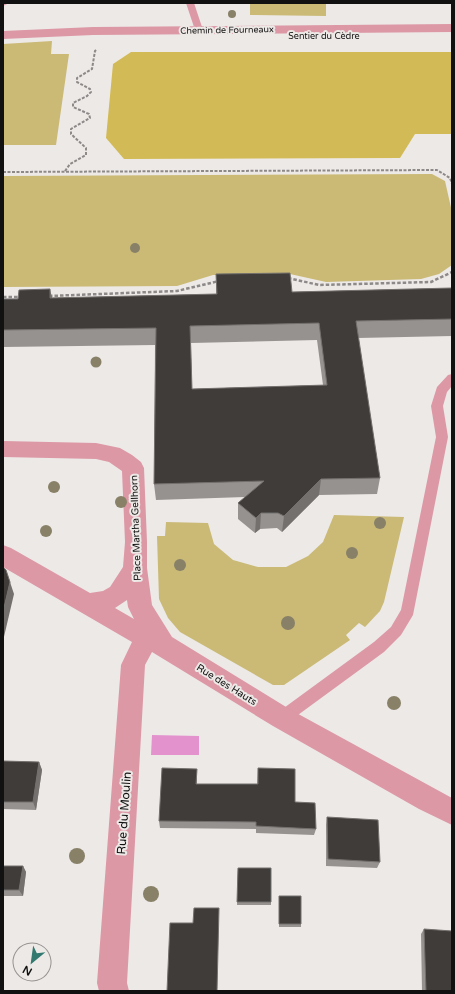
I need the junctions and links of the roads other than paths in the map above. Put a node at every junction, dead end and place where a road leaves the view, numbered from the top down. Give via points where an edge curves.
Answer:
1 (182, 3) edge
2 (190, 3) edge
3 (194, 15) junction
4 (452, 28) edge
5 (199, 30) junction
6 (3, 35) edge
7 (452, 378) edge
8 (3, 449) edge
9 (3, 555) edge
10 (135, 568) junction
11 (89, 604) junction
12 (154, 641) junction
13 (282, 718) junction
14 (452, 812) edge
15 (114, 991) edge

1 - 3 lane
2 - 3 lane
3 - 5 lane
4 - 5 street, Chemin de Fourneaux
5 - 6 street, Chemin de Fourneaux
7 - 13 lane via 441,390 437,406 442,437 408,611 396,631 379,648
8 - 10 street, Place Martha Gellhorn via 96,451 109,452 123,458 133,468 135,479
9 - 11 street, Rue des Hauts
10 - 11 street via 126,586 117,595 107,602
10 - 12 street, Place Martha Gellhorn via 140,607
11 - 12 street, Rue des Hauts
12 - 13 street, Rue des Hauts
12 - 15 street, Rue du Moulin via 133,665 112,983
13 - 14 street, Rue des Hauts

